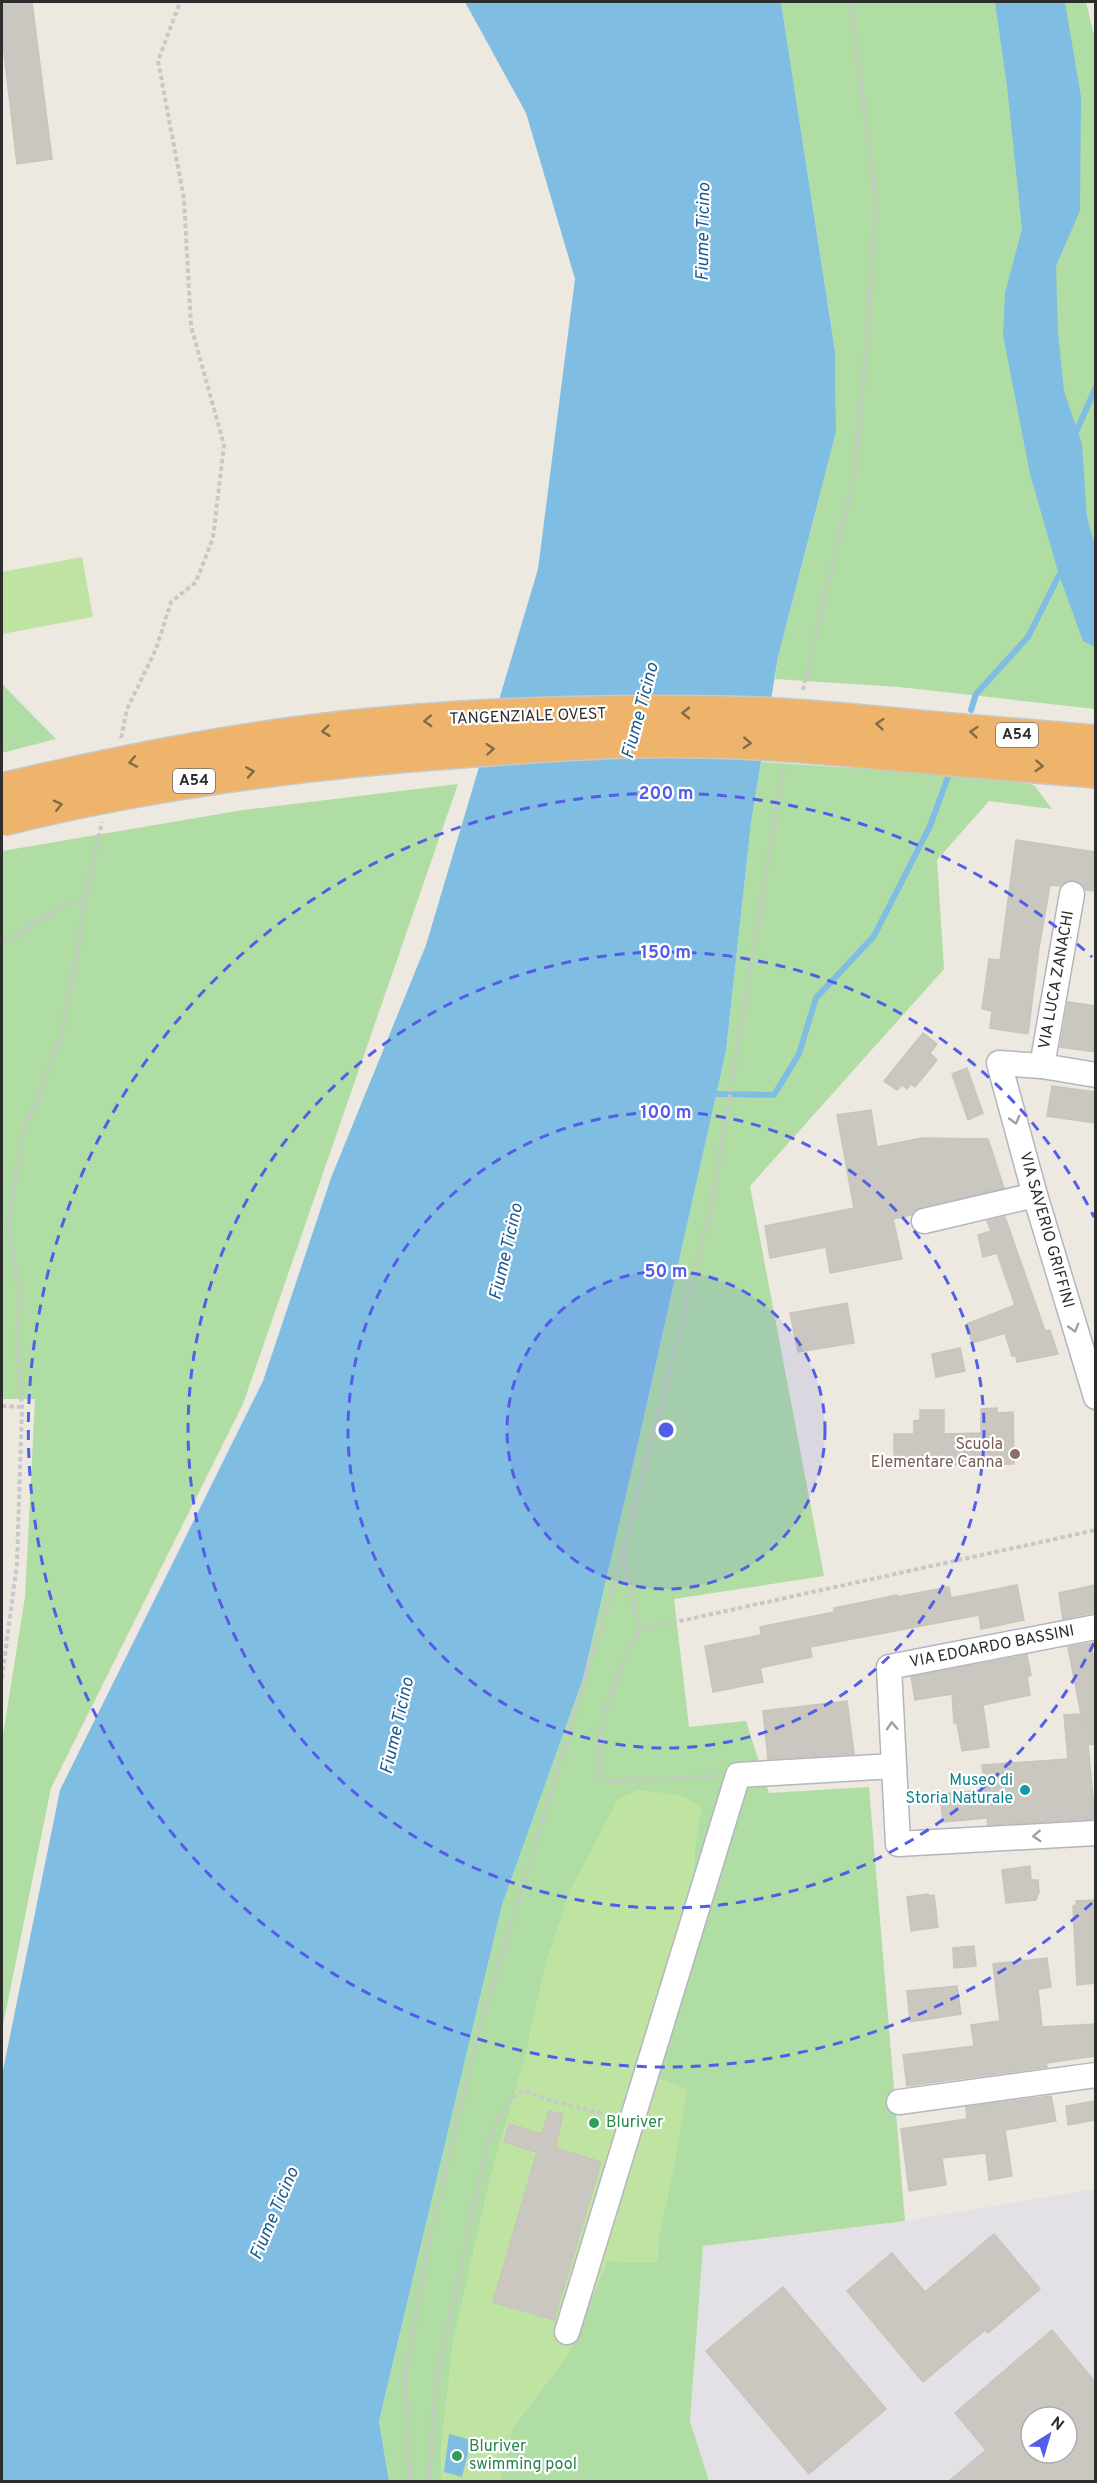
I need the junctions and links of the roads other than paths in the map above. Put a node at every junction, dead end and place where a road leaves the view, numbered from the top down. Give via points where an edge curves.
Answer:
1 (1095, 742) edge
2 (939, 743) junction
3 (1095, 771) edge
4 (2, 790) edge
5 (2, 819) edge
6 (1072, 894) dead end
7 (999, 1063) joint
8 (1042, 1066) junction
9 (1095, 1075) edge
10 (1035, 1195) junction
11 (924, 1221) dead end
12 (1095, 1397) edge
13 (1095, 1627) edge
14 (894, 1766) junction
15 (1095, 1833) edge
16 (1095, 2075) edge
17 (898, 2102) dead end
18 (567, 2332) dead end

1 -> 2 highway, TANGENZIALE OVEST / A54
2 -> 3 highway, TANGENZIALE OVEST / A54
2 -> 4 highway, TANGENZIALE OVEST / A54, bridge via 827,719 722,713 549,714 384,724 232,743
5 -> 2 highway, TANGENZIALE OVEST / A54, bridge via 81,799 272,769 390,756 555,744 702,741 819,747
6 - 8 street, VIA LUCA ZANACHI
7 - 8 street, VIA LUCA ZANACHI
7 -> 10 street, VIA SAVERIO GRIFFINI
8 - 9 street, VIA LUCA ZANACHI
10 - 11 street
10 -> 12 street, VIA SAVERIO GRIFFINI
14 -> 13 street, VIA EDOARDO BASSINI via 889,1667
15 -> 14 street via 898,1844
14 - 18 street via 738,1775
16 - 17 street

